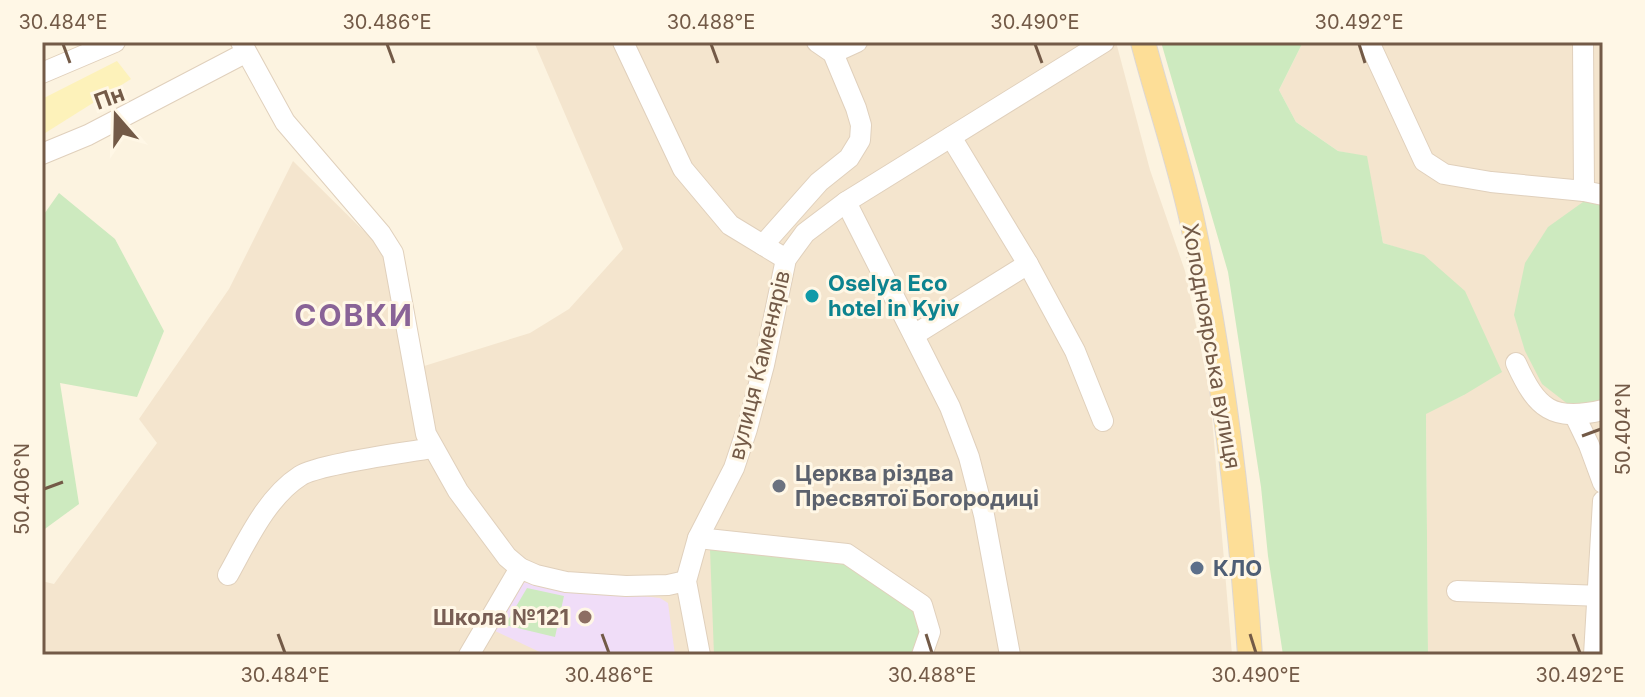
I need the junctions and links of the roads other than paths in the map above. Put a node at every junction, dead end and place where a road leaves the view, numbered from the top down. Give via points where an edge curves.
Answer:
1 (115, 42) edge
2 (623, 42) edge
3 (857, 42) edge
4 (1104, 42) edge
5 (1143, 42) edge
6 (1369, 42) edge
7 (1583, 42) edge
8 (243, 47) edge
9 (825, 48) edge
10 (42, 73) edge
11 (951, 137) junction
12 (42, 154) edge
13 (1594, 193) edge
14 (846, 202) junction
15 (763, 245) junction
16 (786, 259) junction
17 (1028, 264) junction
18 (914, 335) junction
19 (1516, 363) dead end
20 (1603, 410) edge
21 (1575, 416) junction
22 (1103, 421) dead end
23 (432, 448) junction
24 (1603, 483) edge
25 (1603, 501) edge
26 (698, 538) junction
27 (520, 568) junction
28 (228, 575) dead end
29 (686, 581) junction
30 (1457, 591) dead end
31 (1600, 596) edge
32 (469, 655) edge
33 (700, 655) edge
34 (922, 655) edge
35 (1010, 655) edge
36 (1250, 655) edge
37 (1594, 655) edge

1 - 10 street
2 - 15 street via 683,169 730,225
3 - 9 street
4 - 11 street, вулиця Каменярів
5 - 36 main road, Холодноярська вулиця via 1192,222 1215,337 1243,547
6 - 13 street via 1424,161 1444,174
7 - 13 street
8 - 12 street via 88,135
8 - 23 street via 285,122 393,253
9 - 15 street via 856,108 860,140 849,158 819,182
11 - 14 street, вулиця Каменярів
11 - 17 street
14 - 16 street, вулиця Каменярів via 805,233
14 - 18 street
15 - 16 street
16 - 26 street, вулиця Каменярів via 747,429 734,468
17 - 18 street
17 - 22 street via 1075,351
18 - 35 street via 969,457
19 - 21 street via 1537,399 1552,411
20 - 21 street
21 - 24 street
23 - 27 street via 466,502
23 - 28 street via 302,474 252,531
25 - 31 street
26 - 29 street, вулиця Каменярів
26 - 34 street via 847,554 922,605 930,632
27 - 29 street via 566,582 626,586
27 - 32 street
29 - 33 street, вулиця Каменярів
30 - 31 street
31 - 37 street

